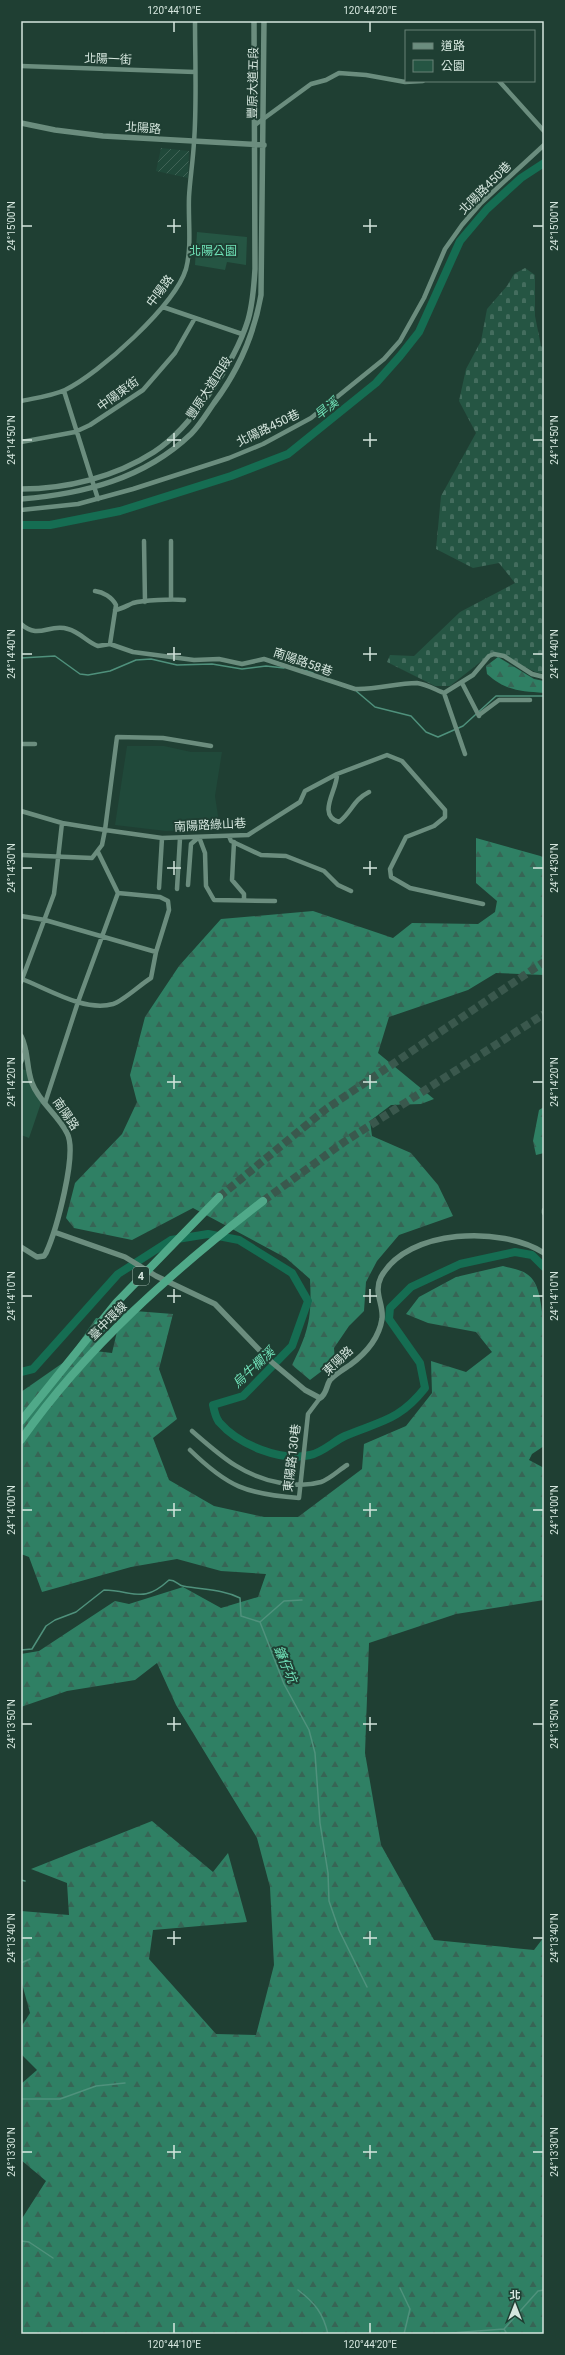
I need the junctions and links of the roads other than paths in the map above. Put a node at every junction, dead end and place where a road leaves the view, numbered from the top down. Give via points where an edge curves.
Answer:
1 (195, 21) edge
2 (254, 21) edge
3 (264, 21) edge
4 (21, 66) edge
5 (195, 72) junction
6 (405, 82) edge
7 (500, 82) edge
8 (263, 118) junction
9 (21, 122) edge
10 (255, 125) junction
11 (544, 131) edge
12 (194, 142) junction
13 (256, 145) junction
14 (264, 145) junction
15 (544, 145) edge
16 (163, 307) junction
17 (195, 318) junction
18 (242, 334) junction
19 (64, 391) junction
20 (21, 401) edge
21 (75, 432) junction
22 (21, 442) edge
23 (91, 479) junction
24 (94, 488) junction
25 (21, 489) edge
26 (21, 498) edge
27 (98, 499) junction
28 (21, 510) edge
29 (144, 541) dead end
30 (171, 541) dead end
31 (95, 590) dead end
32 (171, 598) junction
33 (184, 600) dead end
34 (145, 602) junction
35 (115, 610) junction
36 (21, 624) edge
37 (110, 644) junction
38 (544, 677) edge
39 (462, 683) junction
40 (444, 693) junction
41 (530, 700) dead end
42 (21, 744) edge
43 (35, 744) dead end
44 (211, 746) dead end
45 (465, 754) dead end
46 (337, 774) junction
47 (369, 792) dead end
48 (21, 811) edge
49 (62, 823) junction
50 (105, 830) junction
51 (229, 836) junction
52 (199, 837) junction
53 (162, 838) junction
54 (180, 838) junction
55 (234, 842) junction
56 (98, 852) junction
57 (21, 855) edge
58 (58, 856) junction
59 (188, 885) dead end
60 (159, 888) dead end
61 (177, 889) dead end
62 (350, 891) dead end
63 (118, 893) junction
64 (244, 900) junction
65 (275, 901) dead end
66 (483, 904) dead end
67 (21, 916) edge
68 (45, 920) junction
69 (102, 937) junction
70 (156, 952) junction
71 (22, 980) edge
72 (78, 1002) junction
73 (21, 1036) edge
74 (27, 1048) junction
75 (21, 1062) edge
76 (45, 1103) junction
77 (219, 1198) tunnel mouth
78 (263, 1201) tunnel mouth
79 (544, 1210) edge
80 (544, 1213) edge
81 (54, 1232) junction
82 (21, 1247) edge
83 (544, 1253) edge
84 (320, 1398) junction
85 (21, 1421) edge
86 (192, 1431) dead end
87 (21, 1440) edge
88 (190, 1450) dead end
89 (347, 1465) dead end
90 (299, 1486) junction

1 - 5 street, 中陽路
2 - 10 street, 豐原大道五段
3 - 8 street, 豐原大道五段
4 - 5 street, 北陽一街
5 - 12 street, 中陽路
6 - 8 street via 339,73 311,84
7 - 11 street
8 - 10 street
8 - 14 street, 豐原大道五段
9 - 12 street, 北陽路 via 55,130 103,136
10 - 13 street, 豐原大道五段
12 - 13 street, 北陽路
12 - 16 street, 中陽路 via 189,196 188,259 180,283
13 - 14 street, 北陽路
13 - 18 street, 豐原大道四段 via 254,287 252,304
14 - 24 street, 豐原大道四段 via 261,295 257,317 236,371 192,433 170,453 141,471
15 - 27 street, 北陽路450巷 via 481,202 462,225 445,249 424,298 400,341 384,359 352,386 311,418 263,444 229,458
16 - 17 street
16 - 19 street, 中陽路 via 112,358 81,382
17 - 18 street
17 - 21 street, 中陽東街 via 175,353 143,390
18 - 23 street, 豐原大道四段 via 217,383 168,442 139,461 113,473
19 - 20 street, 中陽路
19 - 21 street
21 - 22 street, 中陽東街
21 - 23 street
23 - 24 street
23 - 25 street, 豐原大道四段 via 54,487
24 - 26 street, 豐原大道四段 via 54,496
24 - 27 street
27 - 28 street, 北陽路450巷 via 71,505
29 - 34 street
30 - 32 street
31 - 35 street via 114,600
32 - 33 street
32 - 34 street
34 - 35 street
35 - 37 street
36 - 37 street, 南陽路58巷 via 33,632 43,632 57,626 86,637 94,645
37 - 40 street, 南陽路58巷 via 146,654 194,660 219,659 242,664 264,659 355,690 419,683
38 - 39 street via 532,674 504,656 494,654
39 - 40 street
39 - 41 street via 479,716 498,700
40 - 45 street
42 - 43 street
44 - 50 street via 163,738 117,737
46 - 47 street via 338,781 328,808 332,820 339,822 347,816 358,797
46 - 51 street, 南陽路綠山巷 via 305,791 300,802 248,835
46 - 66 street, 南陽路綠山巷 via 386,755 402,761 445,810 445,817 434,826 406,837 390,869 391,877 410,888
48 - 49 street, 南陽路綠山巷
49 - 50 street, 南陽路綠山巷
49 - 58 street
50 - 53 street, 南陽路綠山巷
50 - 56 street
51 - 52 street, 南陽路綠山巷
51 - 55 street
52 - 54 street, 南陽路綠山巷
52 - 59 street via 191,844
52 - 64 street via 205,853 206,886 214,900
53 - 54 street, 南陽路綠山巷
53 - 60 street
54 - 61 street
55 - 62 street via 261,855 286,856 324,871 338,885
55 - 64 street via 232,880 244,894
56 - 58 street via 92,858
56 - 63 street
57 - 58 street
58 - 68 street via 54,894
63 - 69 street
63 - 70 street via 160,897 168,901 169,910
64 - 65 street
67 - 68 street
68 - 69 street
68 - 71 street
69 - 70 street
69 - 72 street
70 - 72 street via 151,978 114,1004 93,1005
71 - 72 street
72 - 76 street
73 - 74 street, 南陽路
74 - 75 street
74 - 76 street, 南陽路 via 32,1083
76 - 81 street, 南陽路 via 67,1132 72,1148
77 - 85 highway, 臺中環線 / 4 via 116,1303
78 - 87 highway, 臺中環線 / 4 via 208,1244 133,1313 83,1363
79 - 80 street
81 - 82 street, 南陽路 via 44,1256 38,1257
81 - 84 street via 116,1254 163,1280 215,1304 280,1370 305,1390
83 - 84 street, 東陽路 via 510,1239 443,1237 424,1243 397,1258 386,1269 378,1288 377,1296 382,1316 378,1334 356,1360 330,1380 327,1390
84 - 90 street, 東陽路130巷 via 308,1414
86 - 90 street via 244,1473
88 - 90 street, 東陽路130巷 via 212,1470 242,1490 263,1495 299,1498
89 - 90 street via 322,1482

